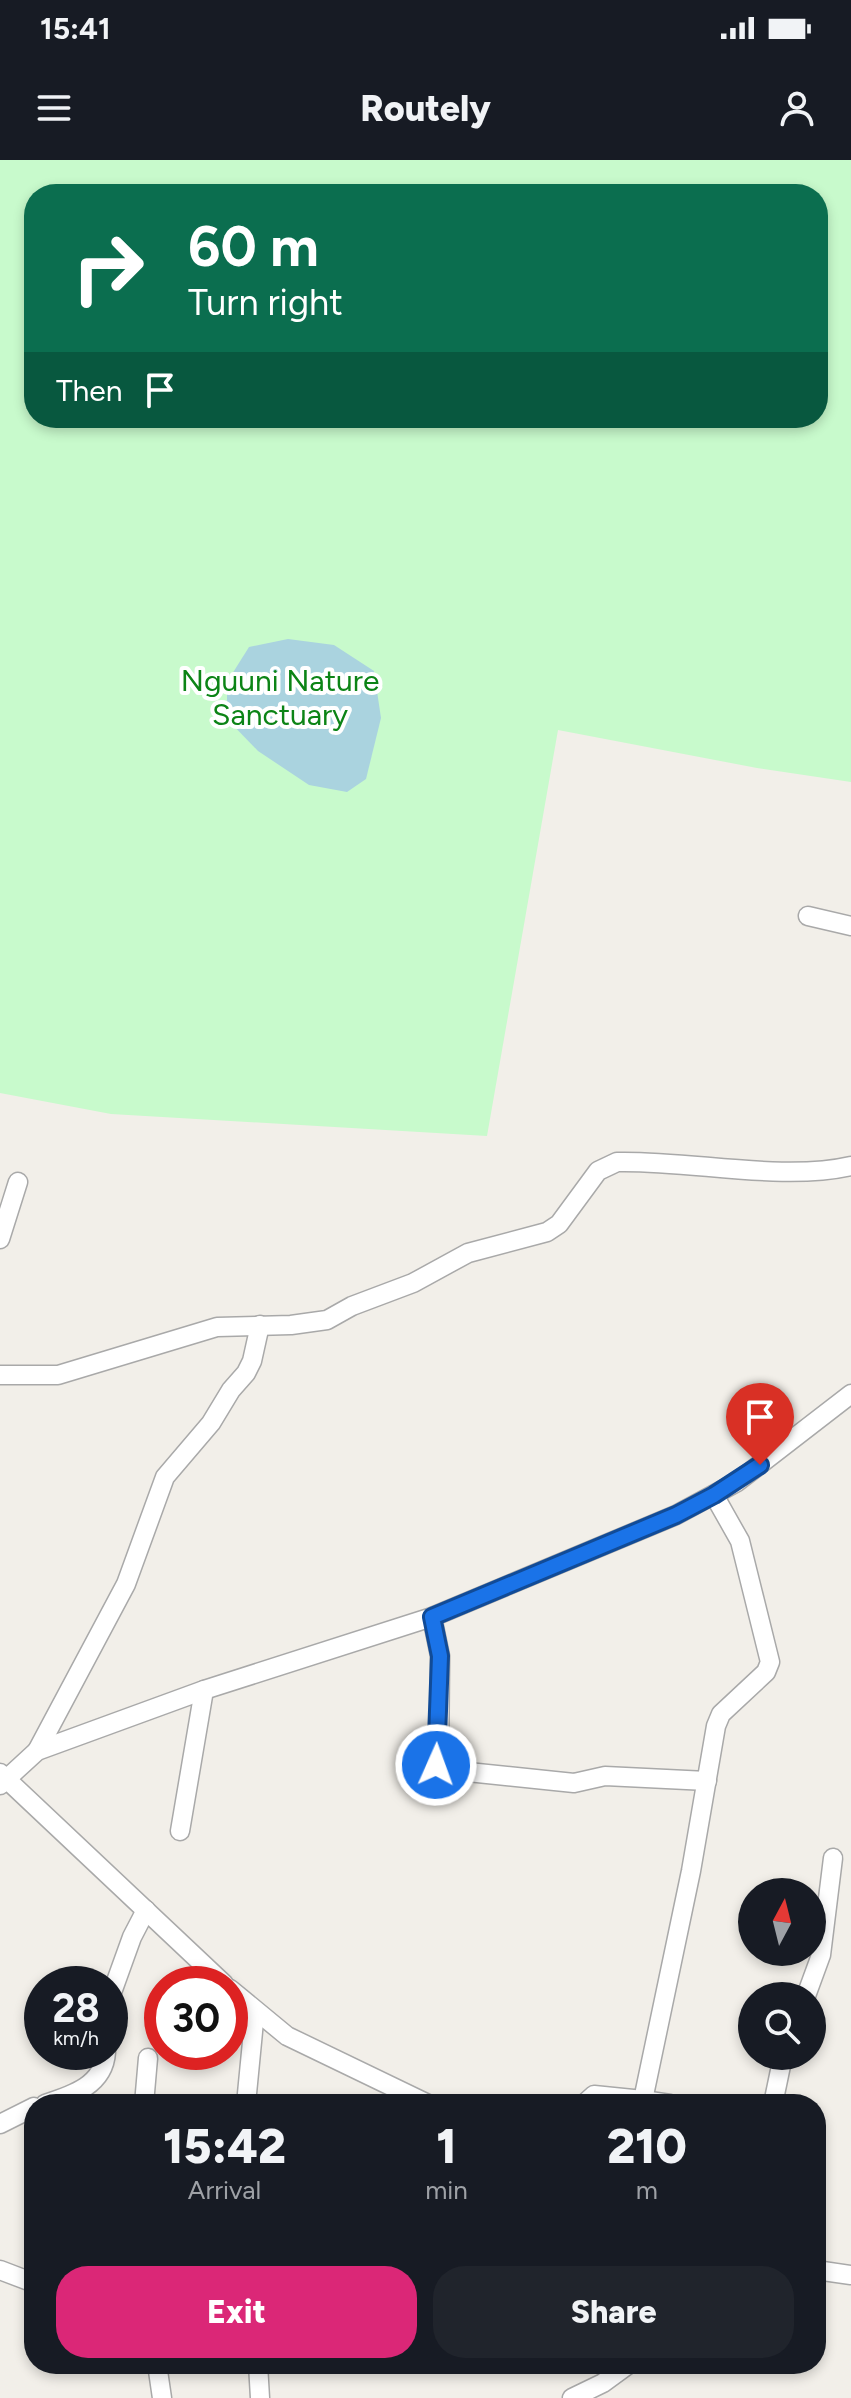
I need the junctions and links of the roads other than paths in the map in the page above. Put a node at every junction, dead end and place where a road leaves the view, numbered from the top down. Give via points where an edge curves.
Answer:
1 (808, 916) dead end
2 (851, 926) edge
3 (851, 1166) edge
4 (18, 1182) dead end
5 (0, 1239) edge
6 (260, 1325) junction
7 (0, 1375) edge
8 (851, 1394) edge
9 (714, 1495) junction
10 (432, 1617) junction
11 (204, 1690) junction
12 (37, 1751) junction
13 (2, 1779) edge
14 (707, 1781) junction
15 (180, 1831) dead end
16 (833, 1858) dead end
17 (146, 1910) junction
18 (122, 1966) edge
19 (205, 1966) edge
20 (811, 1982) edge
21 (248, 2005) edge
22 (255, 2011) junction
23 (103, 2070) edge
24 (147, 2070) edge
25 (780, 2070) edge
26 (75, 2094) edge
27 (145, 2094) edge
28 (247, 2094) edge
29 (407, 2094) edge
30 (644, 2094) edge
31 (775, 2094) edge
32 (24, 2112) edge
33 (0, 2124) edge
34 (0, 2270) edge
35 (826, 2271) edge
36 (851, 2275) edge
37 (24, 2279) edge
38 (158, 2374) edge
39 (259, 2374) edge
40 (615, 2374) edge
41 (162, 2398) edge
42 (260, 2398) edge
43 (572, 2398) edge

1 - 2 street
3 - 6 street via 792,1171 617,1162 598,1171 559,1224 547,1232 468,1253 327,1320
4 - 5 street
6 - 7 street via 197,1331 58,1375
6 - 12 street via 246,1373 165,1477 126,1584
8 - 9 street
9 - 10 street
9 - 14 street via 740,1541 770,1662 758,1681 721,1714
10 - 11 street
10 - 14 street via 440,1656 439,1769 574,1783 605,1776
11 - 12 street
11 - 15 street
12 - 13 street
13 - 17 street
14 - 30 street
16 - 20 street via 821,1955
17 - 18 street
17 - 19 street
21 - 22 street
22 - 28 street
22 - 29 street via 302,2044
23 - 26 street
24 - 27 street
25 - 31 street
32 - 33 street
34 - 37 street
35 - 36 street
38 - 41 street
39 - 42 street
40 - 43 street

